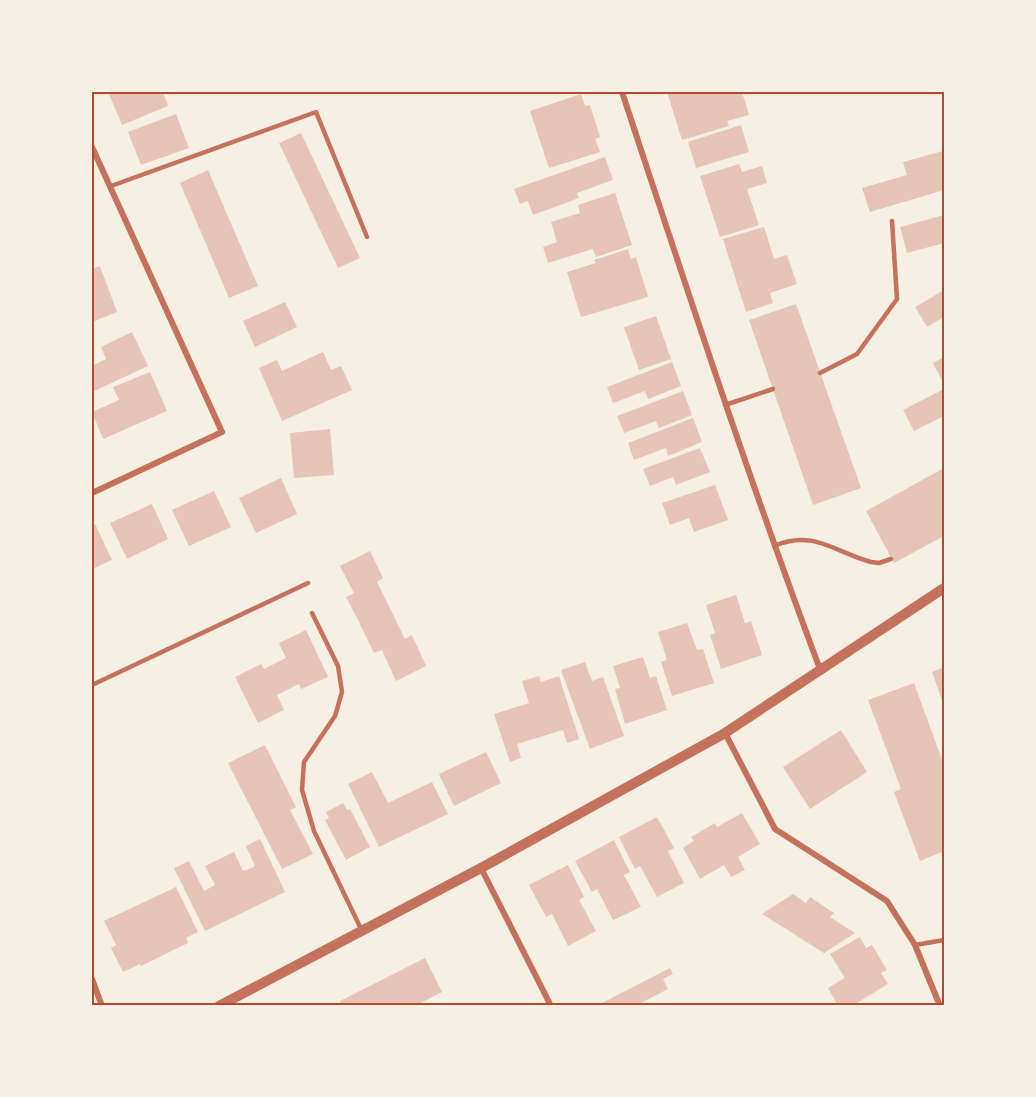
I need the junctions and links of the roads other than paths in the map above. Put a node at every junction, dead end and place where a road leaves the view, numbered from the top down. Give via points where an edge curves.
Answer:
1 (622, 92) edge
2 (92, 147) edge
3 (111, 186) junction
4 (892, 221) dead end
5 (367, 237) dead end
6 (820, 373) dead end
7 (773, 389) dead end
8 (725, 405) junction
9 (92, 493) edge
10 (774, 546) junction
11 (891, 559) dead end
12 (308, 583) dead end
13 (945, 588) edge
14 (312, 613) dead end
15 (821, 672) junction
16 (92, 685) edge
17 (725, 733) junction
18 (481, 868) junction
19 (362, 931) junction
20 (945, 940) edge
21 (915, 945) junction
22 (92, 979) edge
23 (102, 1005) edge
24 (219, 1005) edge
25 (550, 1005) edge
26 (940, 1005) edge

1 - 8 street
2 - 3 street
3 - 5 lane via 316,112
3 - 9 street via 222,432
4 - 6 lane via 897,299 857,354
7 - 8 lane
8 - 10 street
10 - 11 lane via 811,539 871,562
10 - 15 street
12 - 16 lane
13 - 15 street
14 - 19 lane via 338,666 342,692 335,716 304,762 302,790 314,831
15 - 17 street
17 - 18 street
17 - 21 street via 775,829 887,901
18 - 19 street
18 - 25 street
19 - 24 street
20 - 21 lane
21 - 26 street
22 - 23 street

